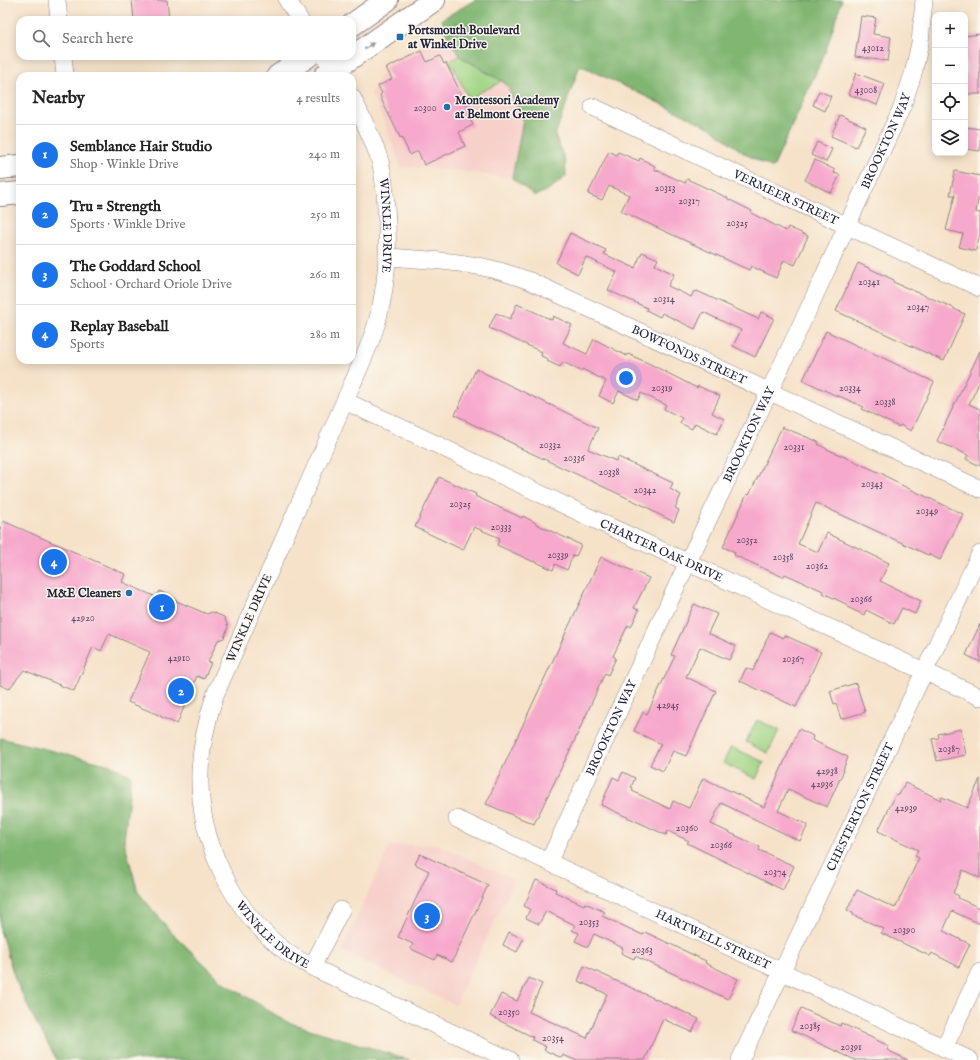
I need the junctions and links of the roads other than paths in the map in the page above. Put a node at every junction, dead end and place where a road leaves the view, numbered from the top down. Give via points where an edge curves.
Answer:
1 (58, 0) edge
2 (287, 0) edge
3 (388, 0) edge
4 (434, 0) edge
5 (924, 0) edge
6 (60, 16) edge
7 (297, 16) edge
8 (356, 22) edge
9 (356, 52) edge
10 (63, 60) edge
11 (302, 60) edge
12 (344, 60) edge
13 (330, 69) edge
14 (65, 72) edge
15 (284, 72) edge
16 (356, 105) edge
17 (592, 107) dead end
18 (16, 166) edge
19 (0, 168) edge
20 (16, 193) edge
21 (0, 195) edge
22 (847, 226) junction
23 (388, 257) junction
24 (980, 288) edge
25 (769, 392) junction
26 (345, 401) junction
27 (980, 489) edge
28 (980, 554) edge
29 (687, 562) junction
30 (925, 671) junction
31 (980, 697) edge
32 (457, 819) dead end
33 (549, 862) junction
34 (341, 910) dead end
35 (312, 967) junction
36 (782, 971) junction
37 (980, 972) edge
38 (944, 1048) junction
39 (510, 1060) edge
40 (740, 1060) edge
41 (970, 1060) edge

1 - 6 street
2 - 7 street
3 - 8 street
9 -> 4 street
5 - 22 street, BROOKTON WAY via 920,42 902,107
10 - 14 street
11 - 15 street
13 -> 12 street
16 - 23 street, WINKLE DRIVE via 379,160 388,225
17 - 22 street, VERMEER STREET
18 - 19 street
20 - 21 street
22 - 24 street, VERMEER STREET
22 - 25 street, BROOKTON WAY
23 - 25 street, BOWFONDS STREET via 473,265 530,281
23 - 26 street, WINKLE DRIVE via 378,319
25 - 27 street, BOWFONDS STREET
25 - 29 street, BROOKTON WAY
26 - 29 street, CHARTER OAK DRIVE
26 - 35 street, WINKLE DRIVE via 215,695 207,720 200,772 206,826 224,877 249,916 263,932 284,950
28 - 30 street, CHESTERTON STREET
29 - 30 street, CHARTER OAK DRIVE
29 - 33 street, BROOKTON WAY
30 - 31 street, CHARTER OAK DRIVE
30 - 36 street, CHESTERTON STREET
32 - 33 street, HARTWELL STREET
33 - 36 street, HARTWELL STREET
34 - 35 street
35 - 39 street, WINKLE DRIVE
36 - 38 street, HARTWELL STREET
36 - 40 street, CHESTERTON STREET
37 - 38 street
38 - 41 street, HARTWELL STREET

